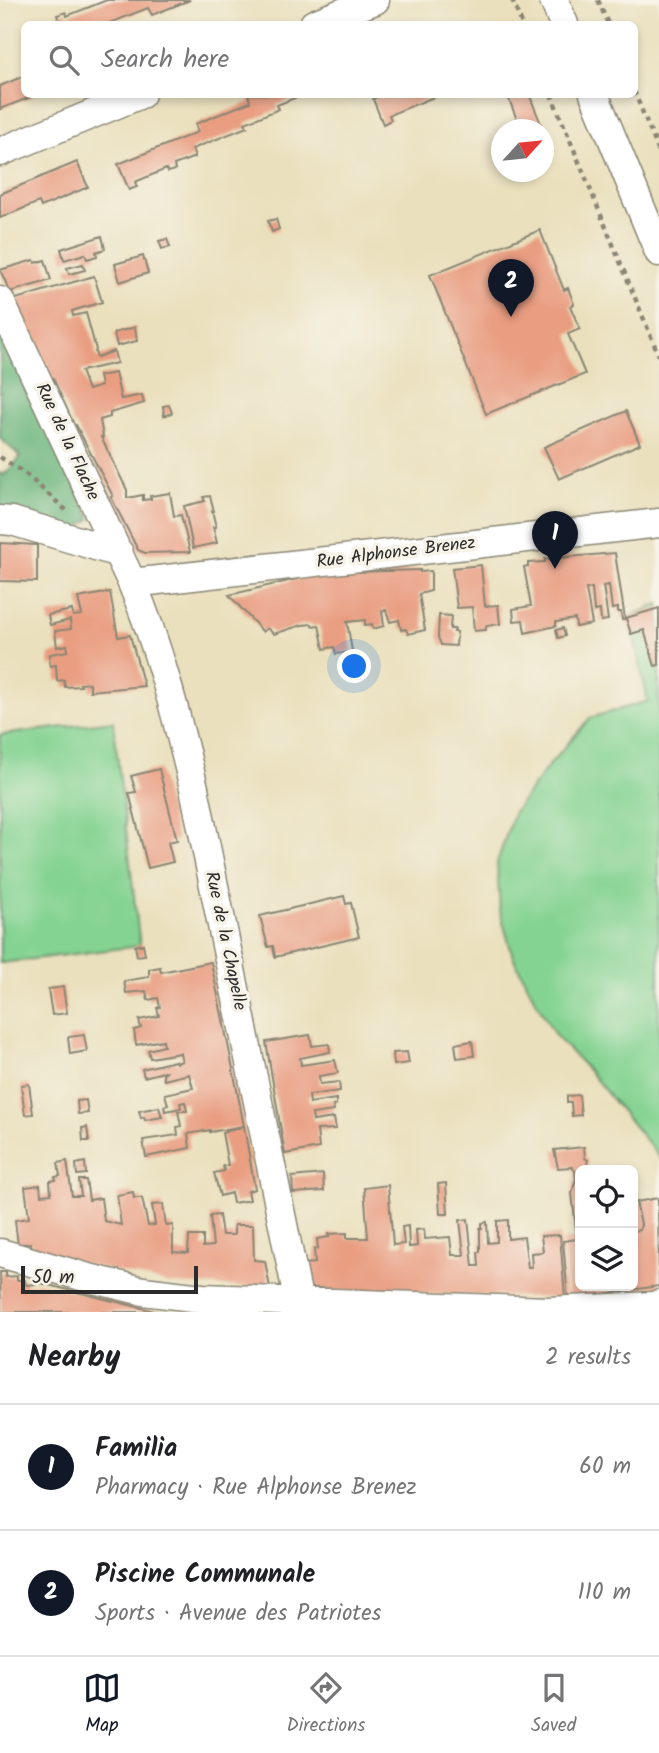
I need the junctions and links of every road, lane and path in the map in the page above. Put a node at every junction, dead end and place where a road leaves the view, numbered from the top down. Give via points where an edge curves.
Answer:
1 (374, 0) edge
2 (512, 0) edge
3 (554, 0) edge
4 (598, 0) edge
5 (322, 21) edge
6 (521, 21) edge
7 (563, 21) edge
8 (607, 21) edge
9 (131, 98) edge
10 (553, 98) edge
11 (596, 98) edge
12 (638, 98) edge
13 (0, 152) edge
14 (659, 152) edge
15 (659, 252) edge
16 (0, 301) edge
17 (659, 356) edge
18 (0, 457) edge
19 (71, 514) dead end
20 (0, 520) edge
21 (659, 523) edge
22 (119, 553) junction
23 (132, 583) junction
24 (0, 1253) edge
25 (299, 1303) junction
26 (656, 1307) edge

1 - 5 street
2 - 6 path
3 - 7 street
4 - 8 path
9 - 13 street
10 - 17 path
11 - 15 street
12 - 14 path
16 - 22 street, Rue de la Flache
18 - 19 path
20 - 22 street
21 - 23 street, Rue Alphonse Brenez
22 - 23 street, Rue de la Flache
23 - 25 street, Rue de la Chapelle via 145,613 194,788
24 - 25 street via 144,1291
25 - 26 street via 548,1311

